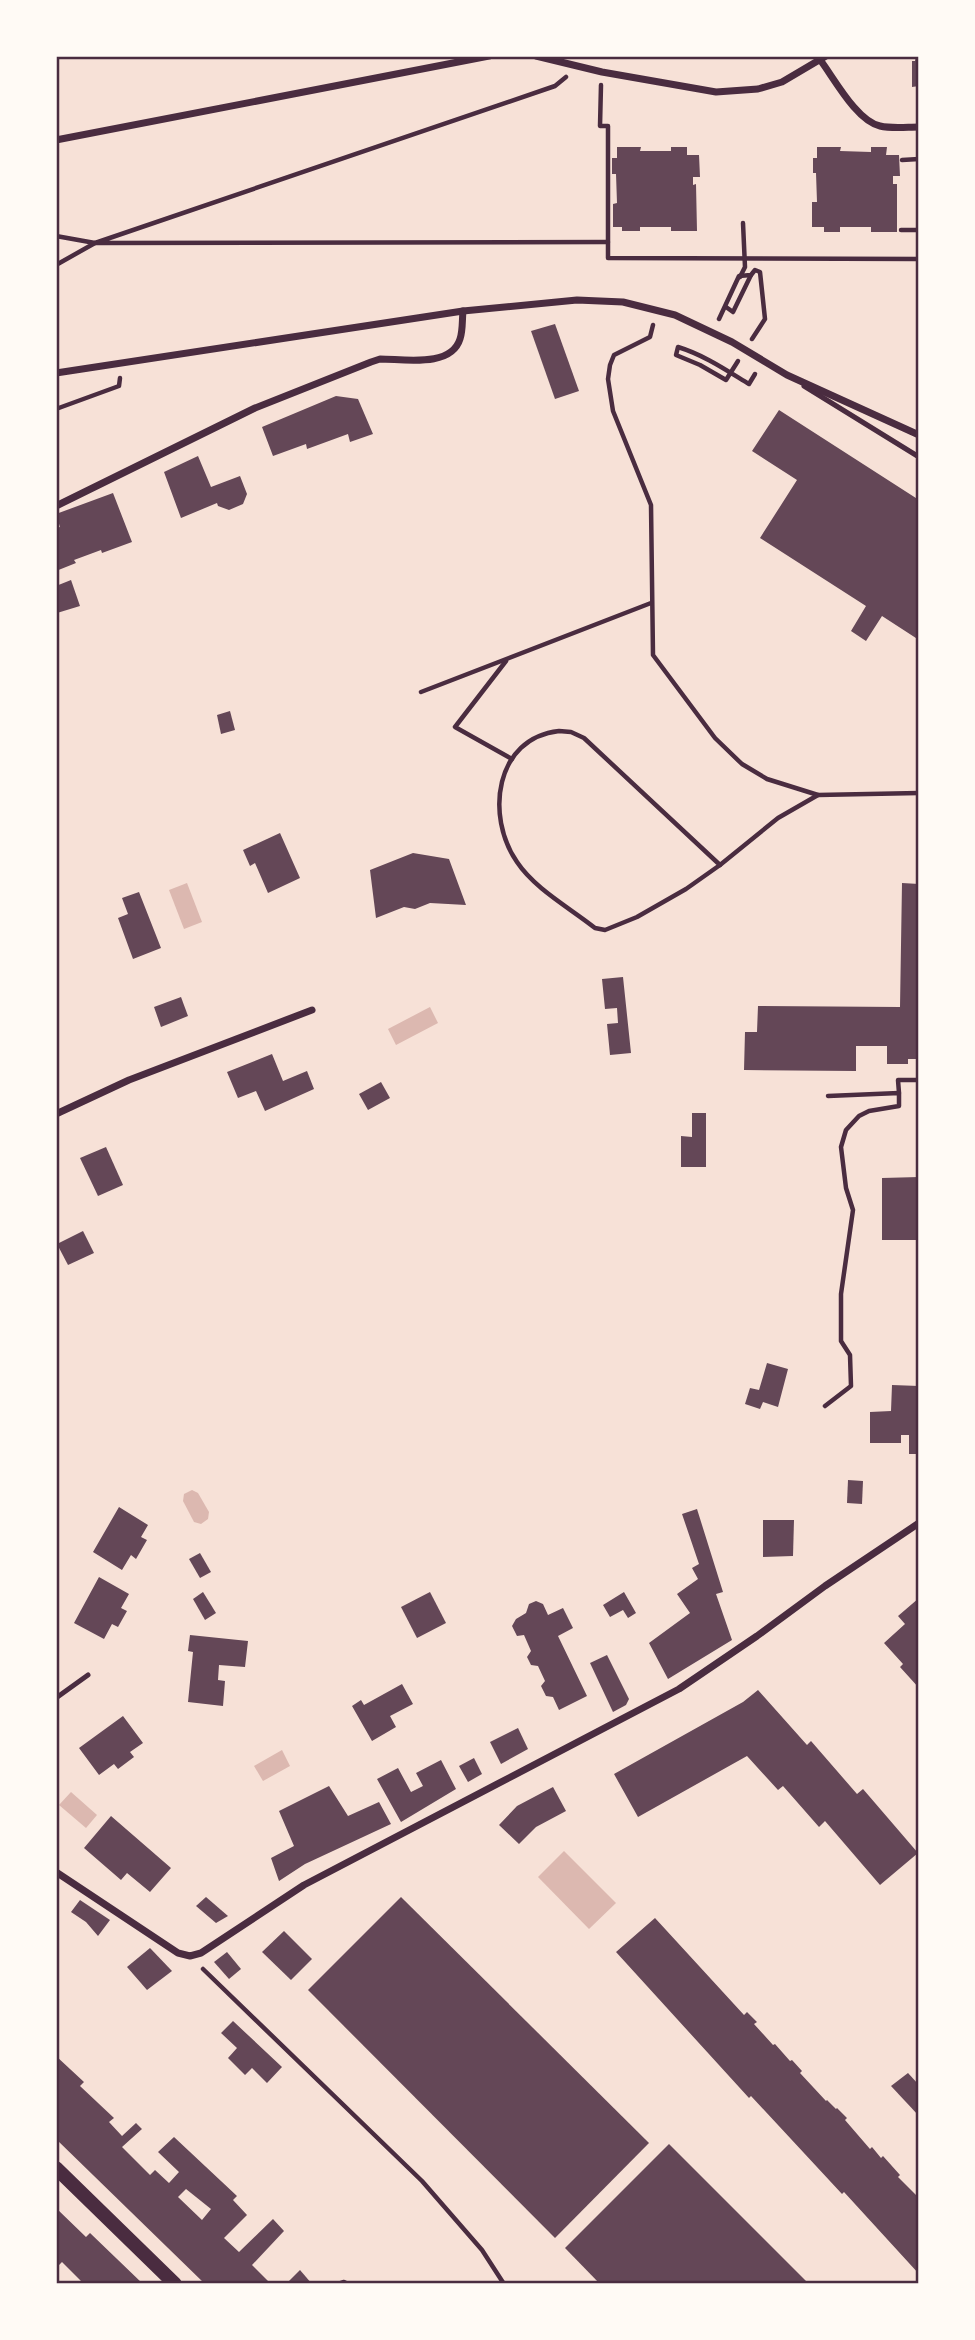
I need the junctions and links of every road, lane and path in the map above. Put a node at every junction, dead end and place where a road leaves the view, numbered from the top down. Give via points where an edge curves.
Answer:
1 (489, 56) edge
2 (536, 56) edge
3 (824, 58) edge
4 (578, 67) junction
5 (601, 99) dead end
6 (919, 127) edge
7 (56, 140) edge
8 (919, 159) edge
9 (902, 160) dead end
10 (743, 223) dead end
11 (901, 230) dead end
12 (919, 230) edge
13 (56, 236) edge
14 (608, 242) junction
15 (95, 243) junction
16 (745, 258) junction
17 (919, 259) edge
18 (56, 265) edge
19 (751, 275) junction
20 (463, 311) junction
21 (763, 322) dead end
22 (712, 331) junction
23 (650, 337) dead end
24 (763, 361) junction
25 (120, 365) junction
26 (56, 373) edge
27 (787, 375) junction
28 (726, 380) dead end
29 (56, 409) edge
30 (919, 435) edge
31 (919, 457) edge
32 (56, 506) edge
33 (651, 603) junction
34 (507, 660) junction
35 (421, 692) dead end
36 (512, 759) junction
37 (919, 793) edge
38 (818, 795) junction
39 (720, 865) junction
40 (312, 1010) dead end
41 (919, 1080) edge
42 (899, 1093) junction
43 (828, 1096) dead end
44 (56, 1114) edge
45 (825, 1406) dead end
46 (919, 1523) edge
47 (88, 1675) dead end
48 (56, 1698) edge
49 (56, 1872) edge
50 (190, 1956) junction
51 (56, 2168) edge
52 (175, 2284) edge
53 (338, 2284) edge
54 (348, 2284) edge
55 (504, 2284) edge

1 - 7 street
2 - 4 street
3 - 4 street via 782,82 737,92 689,88
3 - 6 street via 856,110 868,121 881,127
4 - 15 path via 555,86
5 - 14 path via 600,126 608,126
8 - 9 path
10 - 16 path
11 - 12 path
13 - 15 path
14 - 15 path
14 - 16 path via 608,258
15 - 18 path
16 - 17 path
16 - 19 path via 725,308 733,312
19 - 21 path via 755,271 761,275
19 - 22 path via 739,275
20 - 22 street via 577,300 623,302 675,315
20 - 25 street
20 - 32 street via 461,337 446,356 371,362 255,408
22 - 24 street
23 - 33 path via 614,355 608,379 613,411 651,505
24 - 27 street
24 - 28 path via 749,384 709,359 678,347 676,355
25 - 26 street
25 - 29 path via 120,387
27 - 30 street
27 - 31 lane
33 - 34 path
33 - 38 path via 653,655 715,738 742,764 767,779
34 - 35 path
34 - 36 path via 455,727
36 - 39 path via 522,746 545,732 571,732 584,738
36 - 39 path via 500,794 509,848 531,878 595,928 605,930 637,917
37 - 38 path
38 - 39 path via 778,818
40 - 44 street via 129,1080
41 - 42 path via 898,1080
42 - 43 path
42 - 45 path via 899,1106 859,1116 846,1130 841,1147 853,1210 841,1294 841,1341 850,1355 852,1378 851,1386
46 - 50 street via 679,1689 304,1885 211,1948
47 - 48 lane
49 - 50 street via 134,1926
50 - 55 path via 422,2181 482,2250
51 - 52 main road
53 - 54 path

